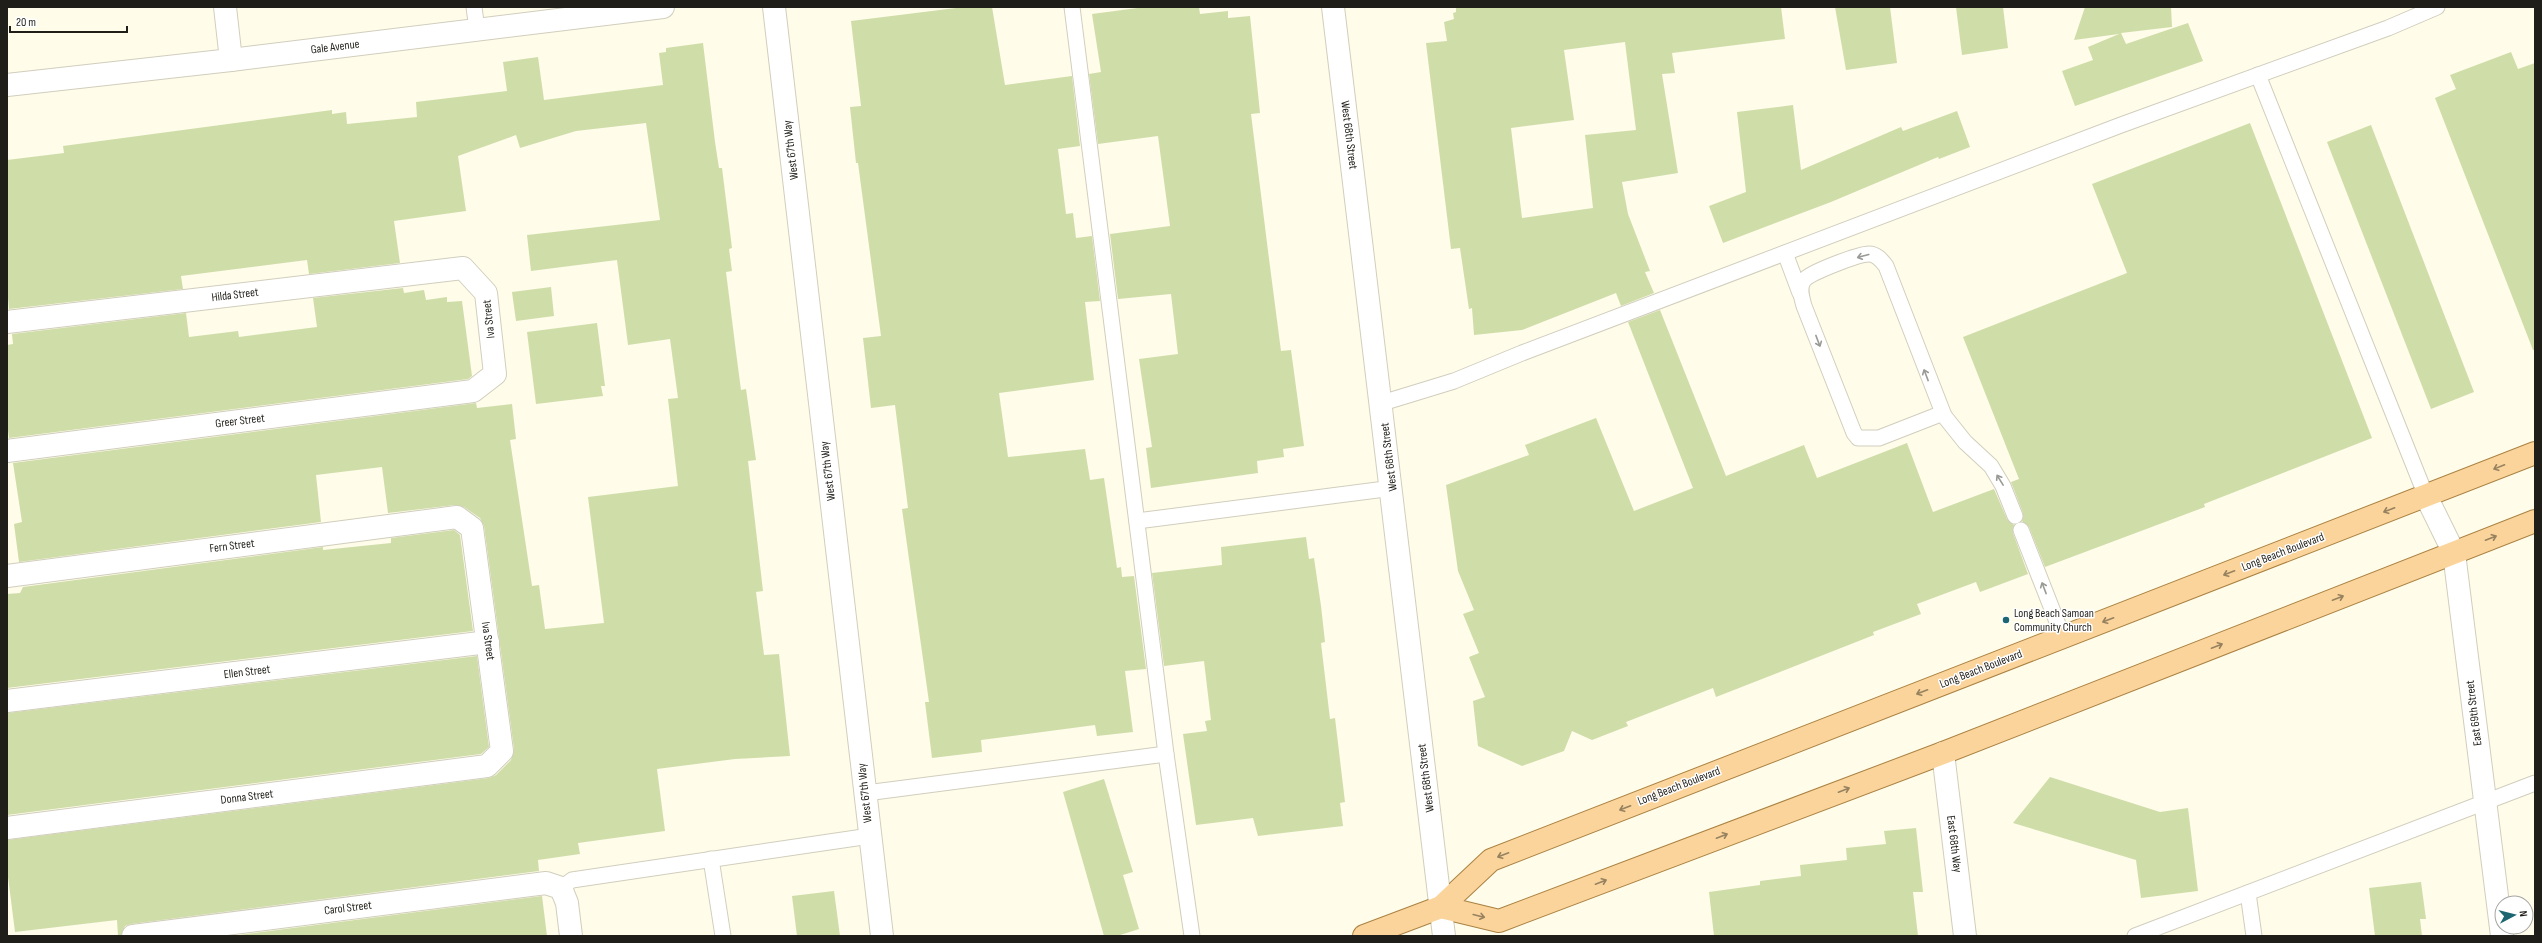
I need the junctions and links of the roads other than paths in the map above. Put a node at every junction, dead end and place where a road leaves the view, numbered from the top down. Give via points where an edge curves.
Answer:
1 (225, 7) edge
2 (474, 7) edge
3 (663, 7) edge
4 (774, 7) edge
5 (1072, 7) edge
6 (1334, 7) edge
7 (2437, 7) edge
8 (477, 30) junction
9 (231, 60) junction
10 (2258, 75) junction
11 (7, 85) edge
12 (1785, 253) junction
13 (463, 268) joint
14 (1800, 293) junction
15 (7, 322) edge
16 (473, 391) joint
17 (1382, 404) junction
18 (1943, 413) junction
19 (7, 451) edge
20 (2535, 453) edge
21 (1392, 488) junction
22 (2426, 496) junction
23 (2015, 516) dead end
24 (457, 517) joint
25 (1137, 521) junction
26 (2535, 521) edge
27 (2021, 530) dead end
28 (2454, 553) junction
29 (7, 576) edge
30 (2063, 637) junction
31 (488, 642) junction
32 (7, 702) edge
33 (1943, 753) junction
34 (1166, 754) junction
35 (487, 766) joint
36 (2535, 783) edge
37 (866, 794) junction
38 (2485, 802) junction
39 (7, 828) edge
40 (870, 836) junction
41 (711, 859) junction
42 (561, 888) junction
43 (2248, 892) junction
44 (1441, 907) junction
45 (133, 936) edge
46 (571, 936) edge
47 (723, 936) edge
48 (882, 936) edge
49 (1192, 936) edge
50 (1364, 936) edge
51 (1444, 936) edge
52 (1965, 936) edge
53 (2134, 936) edge
54 (2254, 936) edge
55 (2502, 936) edge

1 - 9 street
2 - 8 lane
3 - 8 street, Gale Avenue
4 - 37 street, West 67th Way
5 - 25 lane
6 - 17 street, West 68th Street
7 - 10 lane
8 - 9 street, Gale Avenue
9 - 11 street, Gale Avenue
10 - 12 lane
10 - 22 lane
12 - 14 lane
12 - 17 lane via 1454,381
13 - 15 street, Hilda Street
13 - 16 street, Iva Street via 486,293 495,374
14 -> 18 lane via 1858,438 1879,438
18 -> 14 lane via 1929,383 1886,266 1879,257 1870,254 1811,274 1803,281
16 - 19 street, Greer Street
17 - 21 street, West 68th Street
23 -> 18 lane via 2004,486 1991,466 1965,442
20 -> 22 main road, Long Beach Boulevard
21 - 25 lane
21 - 44 street, West 68th Street
22 - 28 street, East 69th Street
22 -> 30 main road, Long Beach Boulevard
24 - 29 street, Fern Street
24 - 31 street, Iva Street via 472,528
25 - 34 lane
28 -> 26 main road
30 -> 27 lane
33 -> 28 main road
28 - 38 street, East 69th Street
30 -> 44 main road, Long Beach Boulevard via 1491,860
31 - 32 street, Ellen Street
31 - 35 street, Iva Street via 502,751
44 -> 33 main road via 1499,921
33 - 52 street, East 68th Way
34 - 37 lane
34 - 49 lane
35 - 39 street, Donna Street
36 - 38 lane
37 - 40 street, West 67th Way
38 - 43 lane
38 - 55 street, East 69th Street
40 - 41 lane
40 - 48 street, West 67th Way
41 - 42 lane via 572,880
41 - 47 lane
42 - 45 street, Carol Street via 546,883
42 - 46 street via 568,903
43 - 53 lane
43 - 54 lane
44 - 50 main road, Long Beach Boulevard
44 - 51 street, West 68th Street

